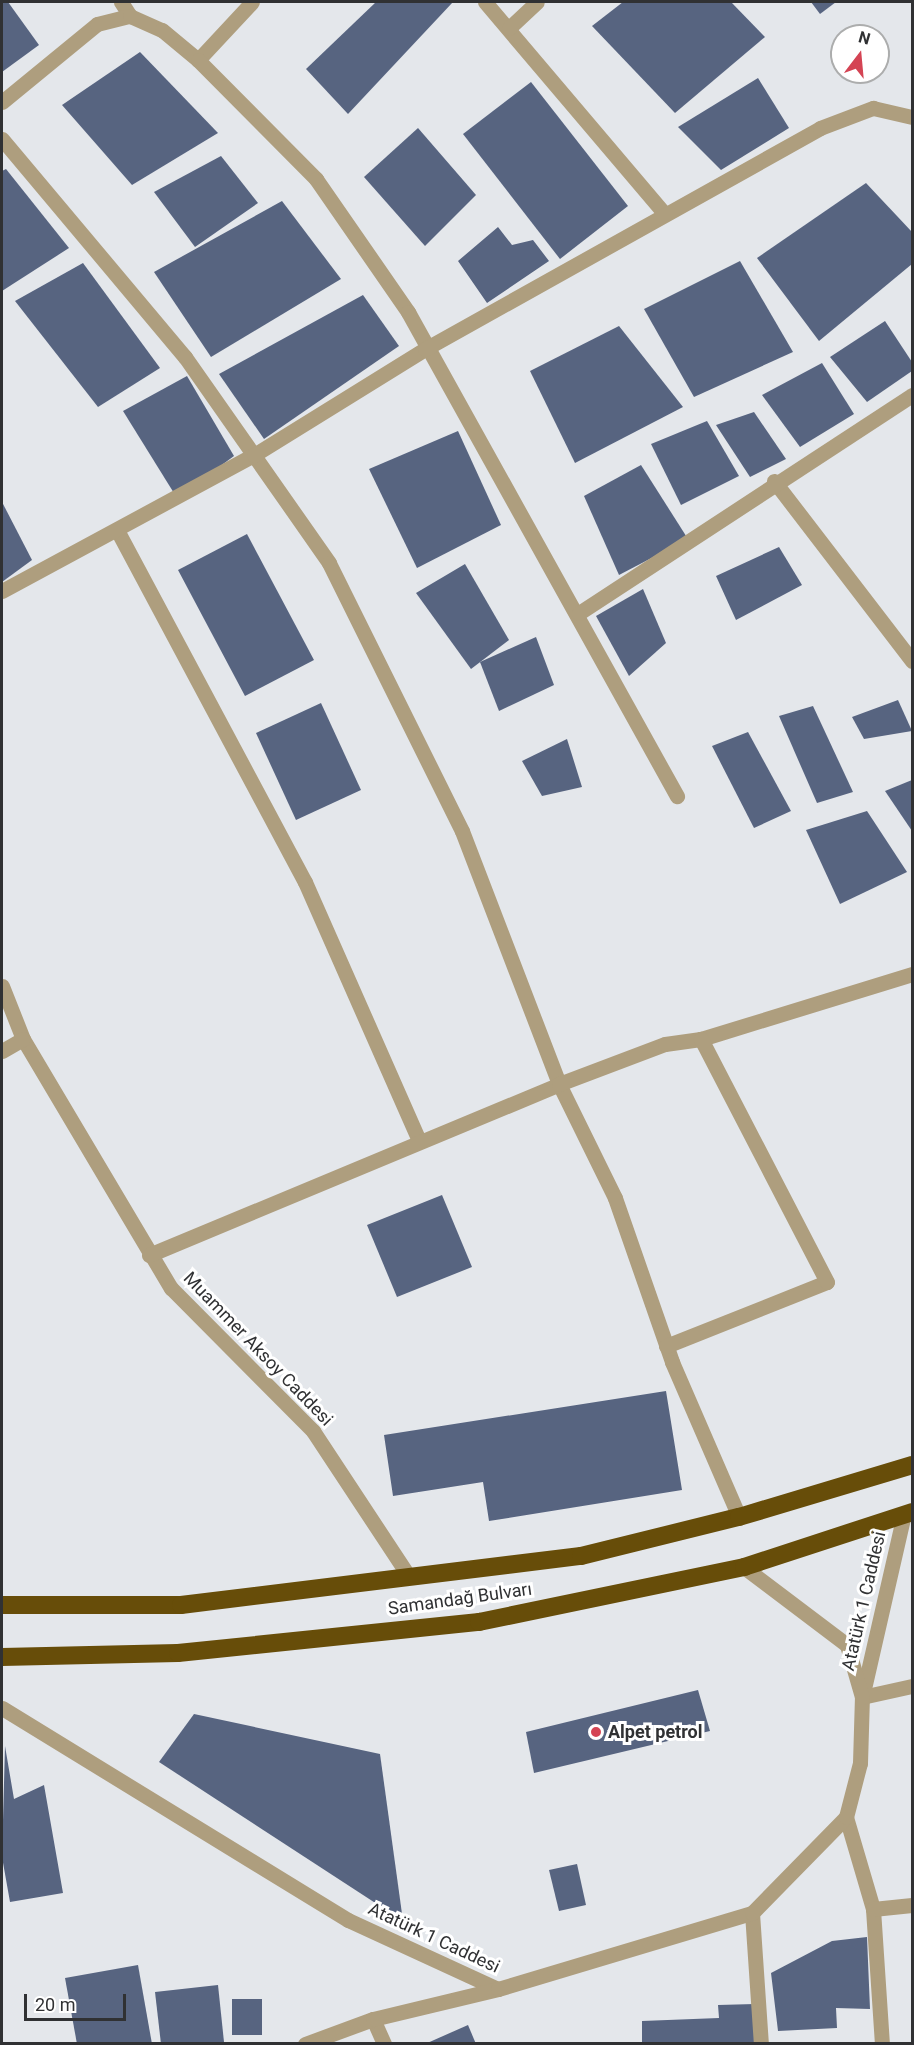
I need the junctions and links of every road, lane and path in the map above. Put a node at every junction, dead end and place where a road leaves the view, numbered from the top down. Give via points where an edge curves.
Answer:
1 (121, 2) edge
2 (252, 2) edge
3 (485, 2) edge
4 (537, 2) edge
5 (130, 16) junction
6 (509, 28) junction
7 (198, 60) junction
8 (2, 102) edge
9 (912, 117) edge
10 (2, 139) edge
11 (664, 213) junction
12 (425, 349) junction
13 (912, 395) edge
14 (254, 455) junction
15 (774, 481) junction
16 (117, 530) junction
17 (2, 591) edge
18 (579, 613) junction
19 (912, 661) edge
20 (677, 796) dead end
21 (912, 974) edge
22 (2, 986) edge
23 (23, 1039) junction
24 (701, 1039) junction
25 (2, 1051) edge
26 (559, 1084) junction
27 (419, 1141) junction
28 (149, 1254) junction
29 (666, 1346) junction
30 (912, 1465) edge
31 (908, 1513) edge
32 (739, 1517) junction
33 (744, 1567) junction
34 (408, 1575) junction
35 (2, 1605) edge
36 (2, 1657) edge
37 (912, 1686) edge
38 (862, 1697) junction
39 (2, 1708) edge
40 (846, 1817) junction
41 (912, 1905) edge
42 (873, 1909) junction
43 (752, 1913) junction
44 (498, 1989) junction
45 (373, 2019) junction
46 (305, 2043) edge
47 (384, 2043) edge
48 (761, 2043) edge
49 (882, 2043) edge

1 - 5 street
2 - 7 street
3 - 6 street
4 - 6 street
5 - 7 street via 162,30
5 - 8 street via 97,24
6 - 11 street
7 - 12 street via 316,179 370,252 408,312
9 - 11 street via 873,108 820,128
10 - 14 street via 184,357
11 - 12 street
12 - 14 street
12 - 18 street
13 - 15 street
14 - 16 street
14 - 26 street via 329,563 462,831
15 - 18 street
15 - 19 street
16 - 17 street
16 - 27 street via 304,882
18 - 20 street
21 - 24 street
22 - 23 street, Muammer Aksoy Caddesi
23 - 25 street
23 - 28 street, Muammer Aksoy Caddesi
24 - 26 street via 665,1044
24 - 29 street via 827,1282
26 - 27 street
26 - 29 street via 615,1198
27 - 28 street
28 - 34 street, Muammer Aksoy Caddesi via 171,1288 313,1431
29 - 32 street
30 - 32 highway, Samandağ Bulvarı
31 - 33 highway, Samandağ Bulvarı
31 - 38 street, Atatürk 1 Caddesi
32 - 34 highway, Samandağ Bulvarı via 581,1556
33 - 36 highway, Samandağ Bulvarı via 478,1622 178,1653
33 - 38 street, Atatürk 1 Caddesi via 847,1645
34 - 35 highway, Samandağ Bulvarı via 181,1605
37 - 38 street, Atatürk 1 Caddesi
38 - 40 street, Atatürk 1 Caddesi via 860,1763
39 - 44 street, Atatürk 1 Caddesi via 348,1920
40 - 42 street
40 - 43 street, Atatürk 1 Caddesi
41 - 42 street
42 - 49 street
43 - 44 street, Atatürk 1 Caddesi
43 - 48 street
44 - 45 street
45 - 46 street
45 - 47 street

